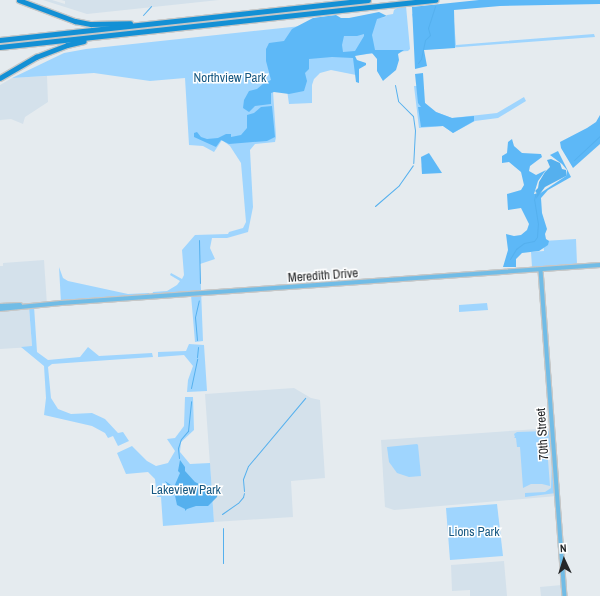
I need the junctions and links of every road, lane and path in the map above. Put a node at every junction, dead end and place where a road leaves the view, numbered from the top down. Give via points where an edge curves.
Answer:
1 (19, 0) edge
2 (368, 0) edge
3 (435, 0) edge
4 (161, 22) junction
5 (102, 36) junction
6 (0, 40) edge
7 (0, 47) edge
8 (0, 78) edge
9 (600, 265) edge
10 (541, 270) junction
11 (47, 305) junction
12 (0, 306) edge
13 (0, 310) edge
14 (565, 596) edge

1 - 4 highway via 75,21 91,24
2 - 4 highway
3 - 5 highway
4 - 6 highway
5 - 7 highway
5 - 8 highway via 54,49
9 - 10 main road, Meredith Drive
10 - 11 main road, Meredith Drive
10 - 14 main road, 70th Street
11 - 12 main road, Meredith Drive
11 - 13 main road, Meredith Drive

